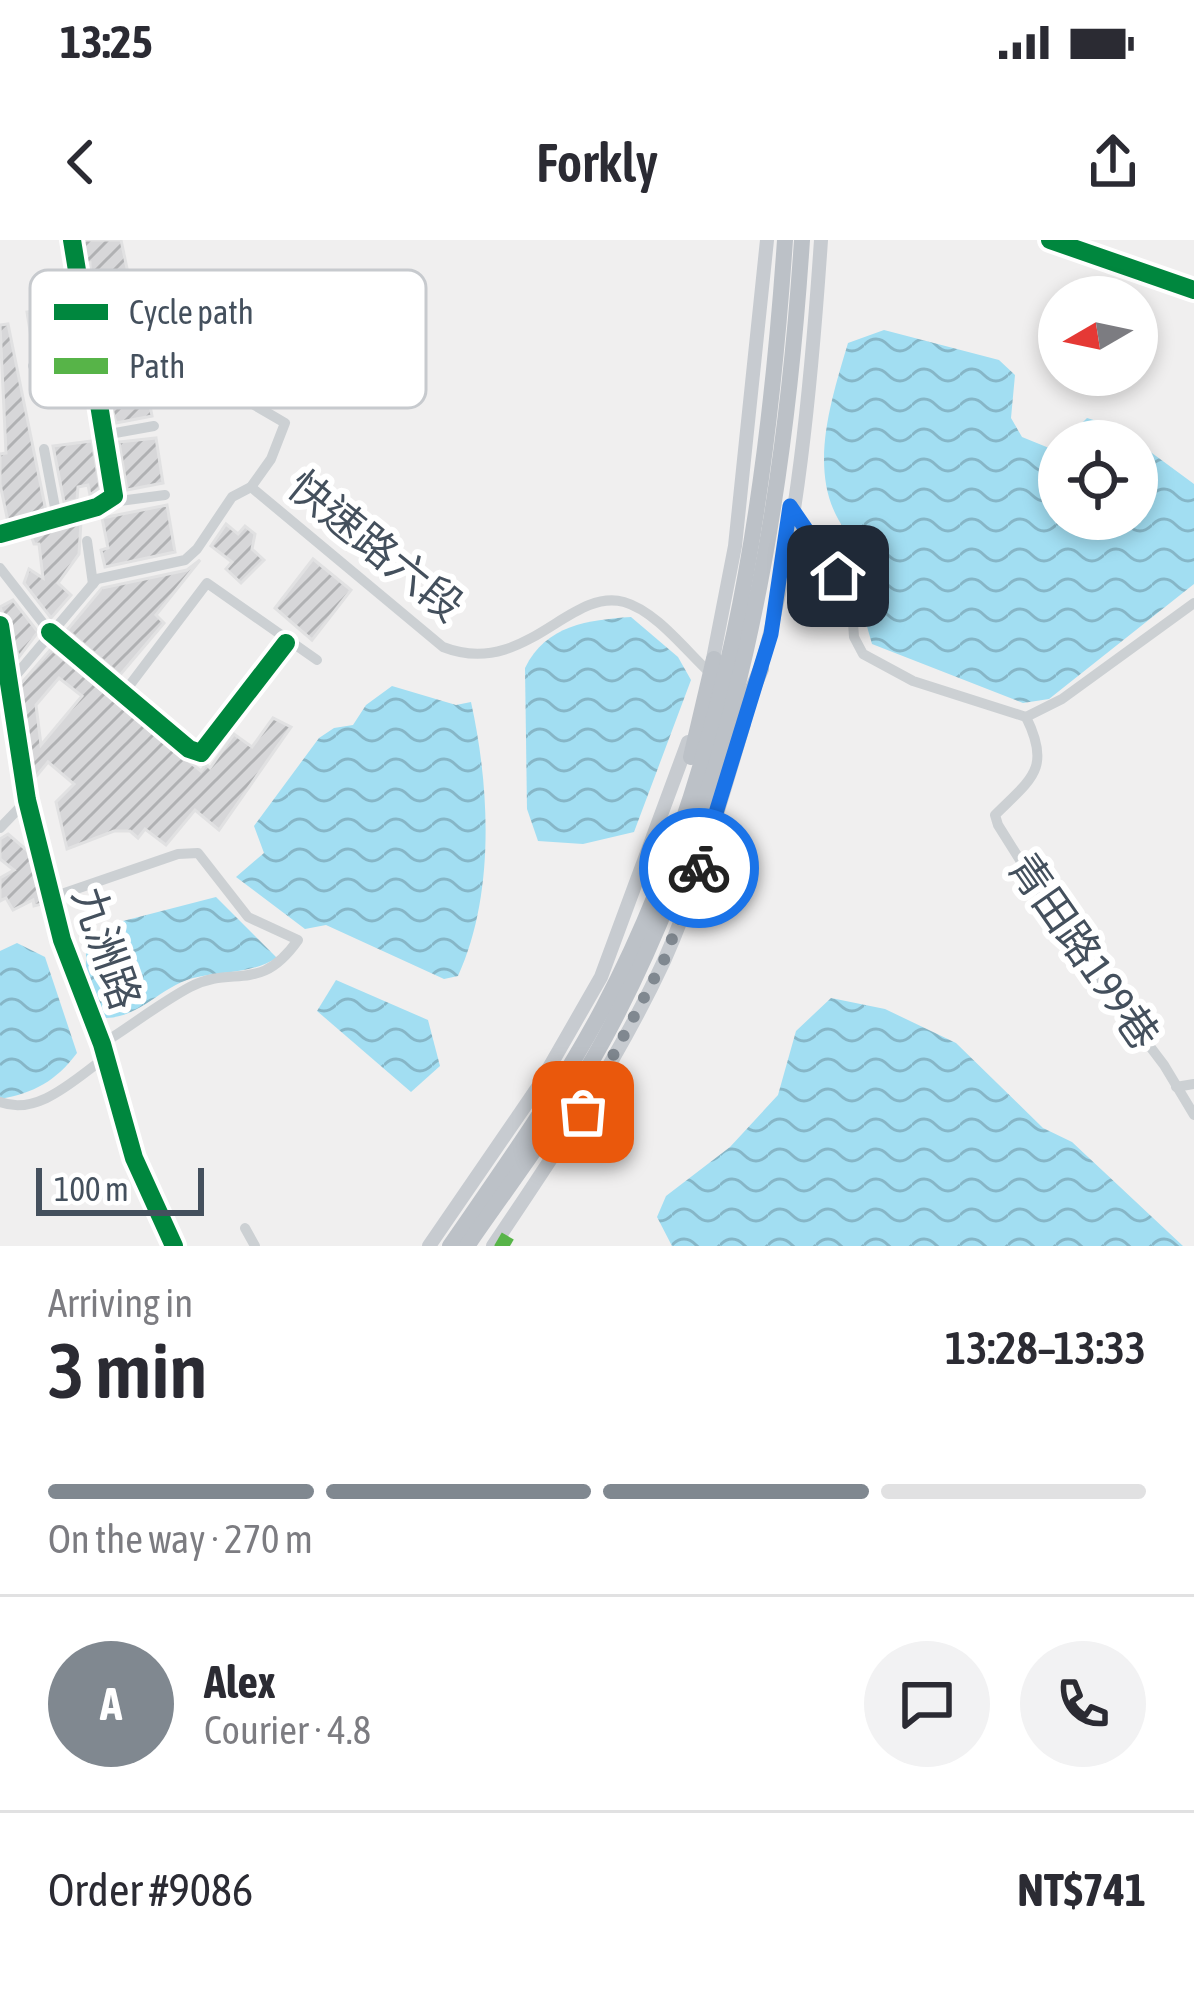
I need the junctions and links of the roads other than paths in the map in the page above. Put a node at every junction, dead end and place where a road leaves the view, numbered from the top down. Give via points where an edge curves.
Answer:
1 (72, 240) edge
2 (767, 240) edge
3 (785, 240) edge
4 (802, 240) edge
5 (821, 240) edge
6 (1050, 240) edge
7 (77, 270) edge
8 (1194, 290) edge
9 (99, 408) edge
10 (258, 408) edge
11 (154, 426) dead end
12 (104, 436) junction
13 (44, 449) dead end
14 (251, 487) junction
15 (165, 495) dead end
16 (112, 502) junction
17 (790, 506) junction
18 (57, 518) junction
19 (0, 534) edge
20 (87, 541) dead end
21 (0, 568) edge
22 (93, 584) junction
23 (1194, 603) edge
24 (0, 625) edge
25 (50, 632) junction
26 (286, 643) junction
27 (317, 660) dead end
28 (712, 666) junction
29 (760, 669) junction
30 (12, 680) junction
31 (0, 694) edge
32 (123, 694) junction
33 (1026, 717) junction
34 (27, 800) junction
35 (0, 828) edge
36 (679, 845) junction
37 (50, 898) junction
38 (104, 1051) junction
39 (1194, 1084) edge
40 (1176, 1087) junction
41 (0, 1102) edge
42 (1194, 1114) edge
43 (245, 1228) dead end
44 (174, 1246) edge
45 (254, 1246) edge
46 (429, 1246) edge
47 (450, 1246) edge
48 (466, 1246) edge
49 (493, 1246) edge

1 - 7 street
2 - 28 main road via 735,546
3 - 36 highway via 769,443 743,598
4 - 36 highway via 783,450 751,629 718,761
5 - 17 main road
6 - 8 street
9 - 12 street
10 - 14 street via 286,425
11 - 12 street
12 - 16 street
13 - 18 street
14 - 22 street via 232,497 185,560
14 - 28 street, 快速路六段 via 442,647 476,656 520,647 612,600 640,610
15 - 16 street
16 - 18 street
17 - 29 main road
17 - 33 street via 851,594 863,654 913,681
18 - 19 street
20 - 22 street
21 - 25 street
22 - 25 street
23 - 33 street
24 - 30 street, 九洲路
25 - 30 street
25 - 32 street
26 - 27 street
26 - 32 street via 201,753
26 - 32 street via 207,583
28 - 36 highway
28 - 46 main road via 601,977 538,1087
29 - 36 highway
29 - 49 main road via 664,960 583,1112
30 - 31 street
30 - 34 street, 九洲路
33 - 40 street, 青田路199巷 via 1041,746 1034,778 995,815 998,825
34 - 35 street
34 - 37 street, 九洲路
36 - 47 highway via 603,1008
36 - 48 highway via 653,937 603,1041
37 - 38 street, 九洲路
37 - 38 street via 198,853 248,917 298,940 280,965 195,984
38 - 41 street via 47,1099 14,1108
38 - 44 street, 九洲路 via 134,1158
39 - 40 street
40 - 42 street, 青田路199巷
43 - 45 street

